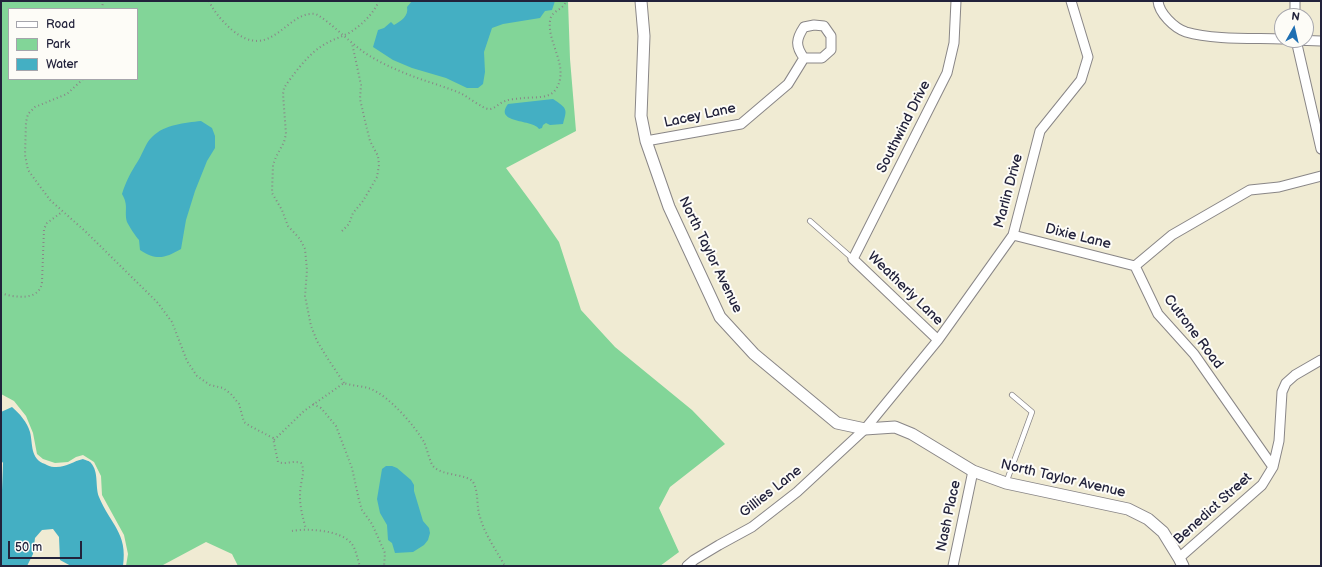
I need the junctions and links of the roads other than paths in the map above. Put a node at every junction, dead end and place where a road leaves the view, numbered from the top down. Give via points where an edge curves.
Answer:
1 (641, 1) edge
2 (956, 1) edge
3 (1071, 1) edge
4 (1158, 1) edge
5 (1274, 39) edge
6 (1297, 48) edge
7 (804, 58) dead end
8 (646, 141) junction
9 (1321, 149) edge
10 (1321, 176) edge
11 (810, 221) dead end
12 (1014, 235) junction
13 (853, 259) junction
14 (1135, 266) junction
15 (938, 340) junction
16 (1321, 360) edge
17 (1012, 395) dead end
18 (865, 430) junction
19 (1273, 467) junction
20 (973, 471) junction
21 (1006, 483) junction
22 (1181, 562) edge
23 (687, 566) edge
24 (953, 566) edge

1 - 8 street, North Taylor Avenue via 644,36 641,116
2 - 13 street, Southwind Drive via 954,43 947,73
3 - 12 street, Marlin Drive via 1088,57 1081,80 1040,131
4 - 5 street via 1158,6 1169,21 1185,31 1207,36
6 - 9 street
7 - 8 street, Lacey Lane via 788,84 741,124
8 - 18 street, North Taylor Avenue via 669,208 720,317 754,354 837,422
10 - 14 street via 1279,187 1250,190 1172,235
11 - 13 lane
12 - 14 street, Dixie Lane
12 - 15 street, Marlin Drive
13 - 15 street, Weatherly Lane
14 - 19 street, Cutrone Road via 1158,314 1194,354
15 - 18 street, Marlin Drive
16 - 19 street, Benedict Street via 1286,383 1282,392 1279,441
17 - 21 lane via 1032,412
18 - 20 street, North Taylor Avenue via 895,427 912,434
18 - 23 street, Gillies Lane via 797,492 752,527
19 - 22 street, Benedict Street via 1262,485
20 - 21 street, North Taylor Avenue
20 - 24 street, Nash Place
21 - 22 street, North Taylor Avenue via 1128,509 1148,519 1163,532

